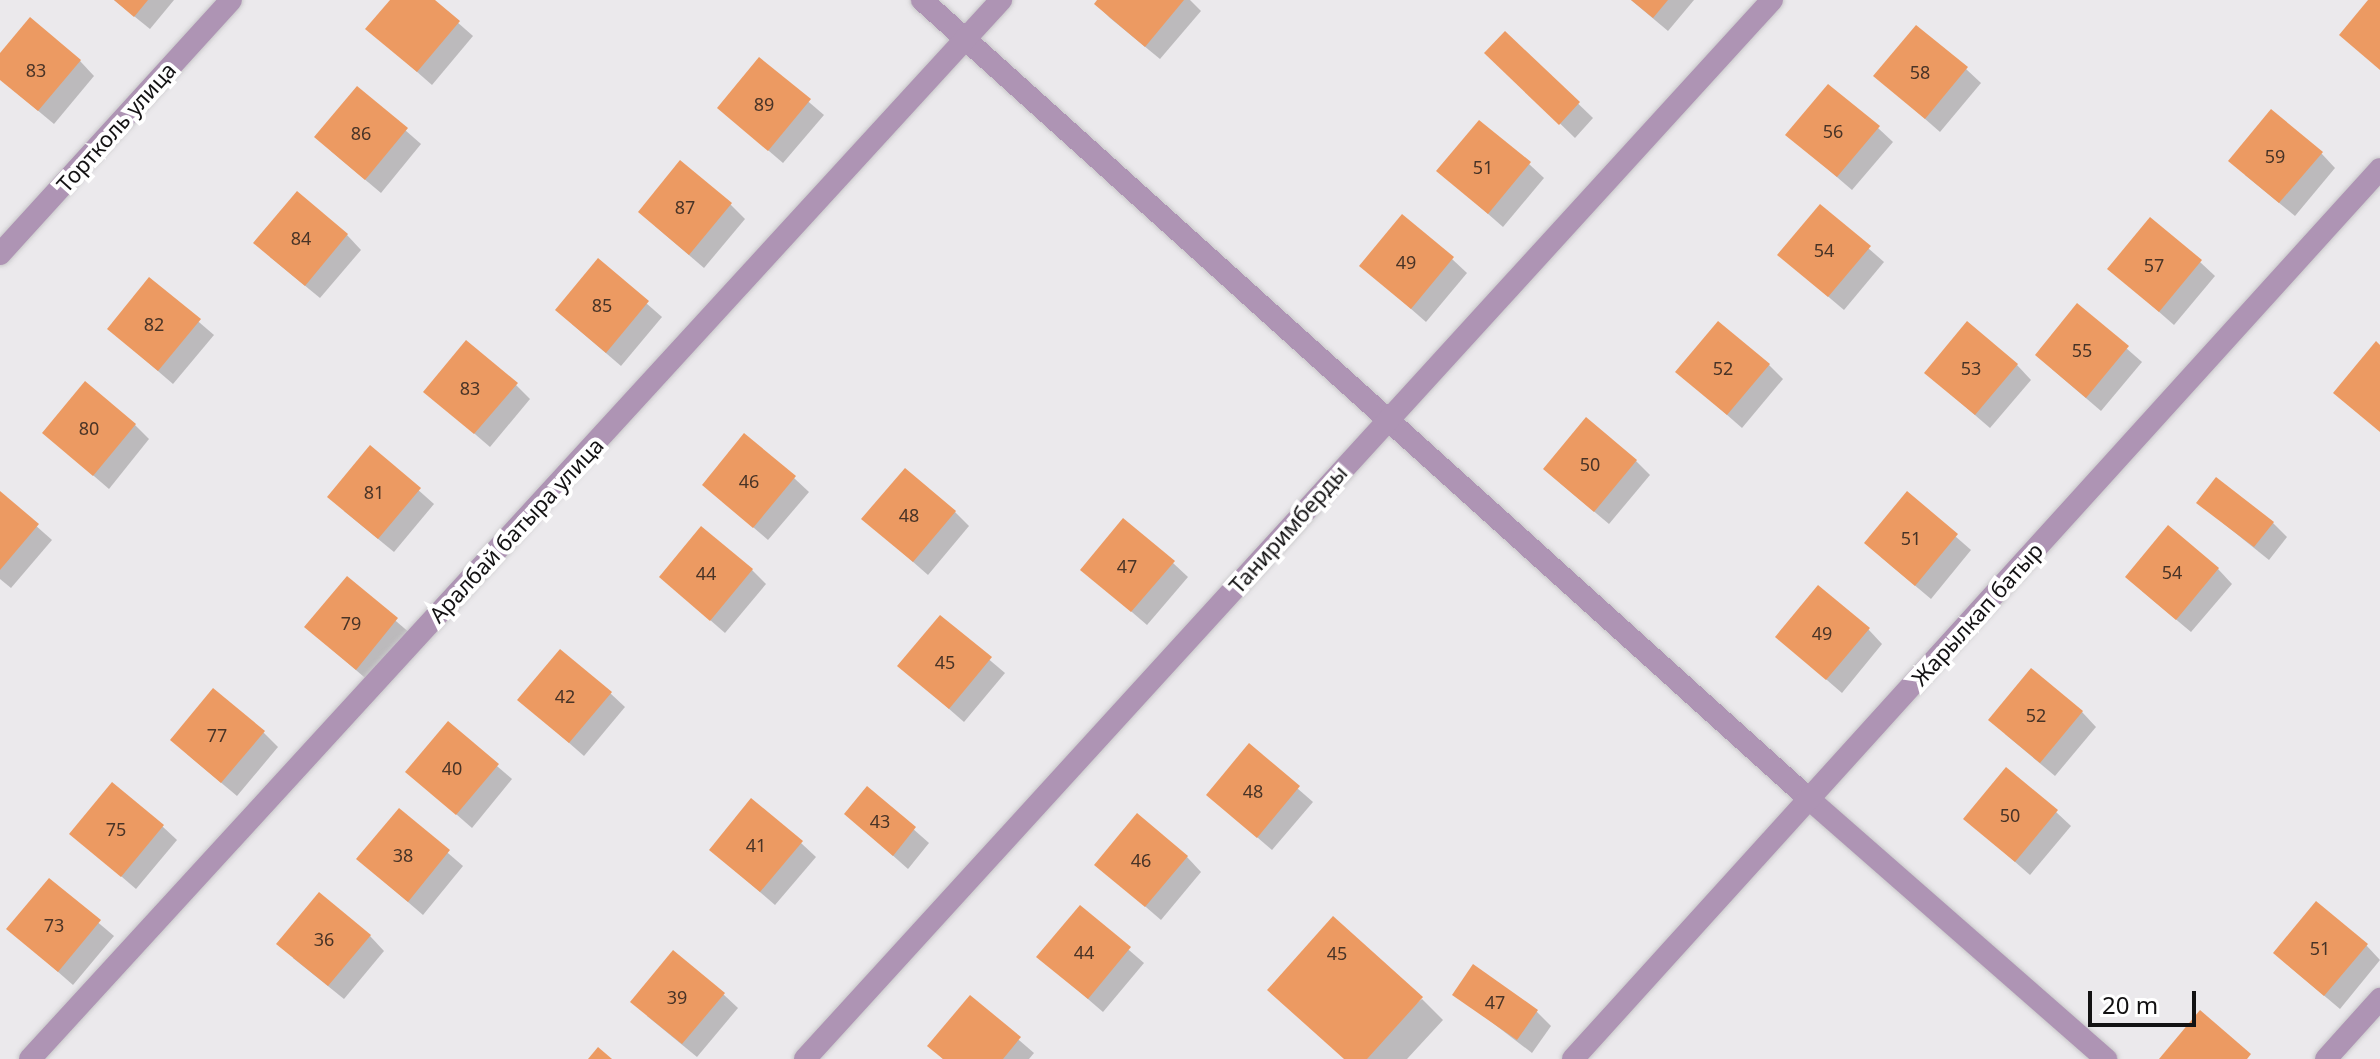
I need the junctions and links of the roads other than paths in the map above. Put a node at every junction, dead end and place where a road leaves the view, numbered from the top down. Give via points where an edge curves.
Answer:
1 (231, 0) edge
2 (922, 0) edge
3 (1001, 0) edge
4 (1772, 0) edge
5 (966, 40) junction
6 (2380, 169) edge
7 (0, 254) edge
8 (1387, 421) junction
9 (1809, 799) junction
10 (2380, 999) edge
11 (30, 1059) edge
12 (805, 1059) edge
13 (1573, 1059) edge
14 (2106, 1059) edge
15 (2326, 1059) edge

1 - 7 street, Тортколь улица
2 - 5 street
3 - 5 street, Аралбай батыра улица
4 - 8 street, Таниримберды
5 - 8 street
5 - 11 street, Аралбай батыра улица
6 - 9 street, Жарылкап батыр
8 - 9 street
8 - 12 street, Таниримберды
9 - 13 street, Жарылкап батыр
9 - 14 street
10 - 15 street

